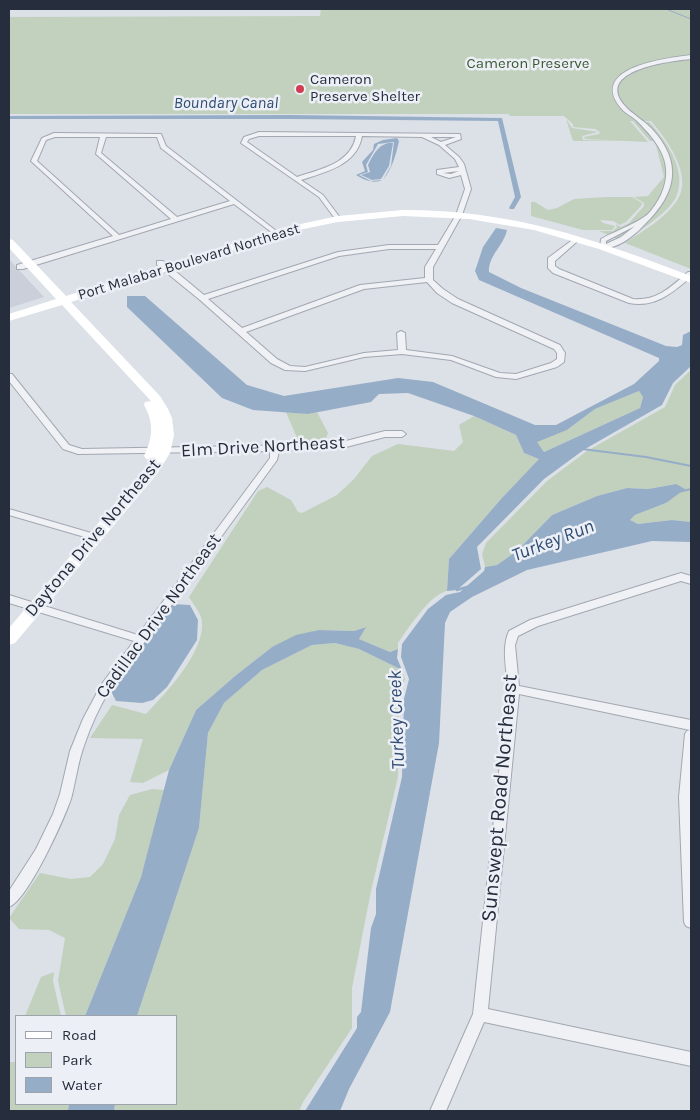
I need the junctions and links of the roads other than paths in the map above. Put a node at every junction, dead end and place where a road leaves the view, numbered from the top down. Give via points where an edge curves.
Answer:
1 (691, 57) edge
2 (104, 135) junction
3 (359, 135) junction
4 (423, 135) junction
5 (440, 144) junction
6 (297, 179) junction
7 (234, 202) junction
8 (460, 213) junction
9 (650, 216) junction
10 (337, 217) junction
11 (176, 220) junction
12 (273, 231) junction
13 (118, 237) junction
14 (577, 239) junction
15 (9, 242) edge
16 (602, 244) junction
17 (614, 245) junction
18 (440, 247) junction
19 (9, 255) edge
20 (163, 265) junction
21 (25, 266) junction
22 (690, 277) edge
23 (430, 280) junction
24 (203, 298) junction
25 (56, 299) junction
26 (9, 310) edge
27 (9, 318) edge
28 (240, 331) junction
29 (401, 333) dead end
30 (402, 352) junction
31 (9, 376) edge
32 (402, 434) dead end
33 (275, 449) junction
34 (159, 451) junction
35 (9, 512) edge
36 (90, 536) junction
37 (691, 580) edge
38 (9, 599) edge
39 (30, 606) junction
40 (9, 622) edge
41 (9, 639) edge
42 (140, 639) junction
43 (514, 689) junction
44 (691, 725) edge
45 (691, 734) edge
46 (688, 797) edge
47 (9, 901) edge
48 (691, 922) edge
49 (480, 1014) junction
50 (691, 1059) edge
51 (438, 1111) edge

1 - 9 street via 637,67 617,82 616,93 622,106 659,140 671,167 666,195
2 - 7 street via 159,135 163,147
2 - 11 street via 98,153
2 - 13 street via 54,135 44,139 34,161
3 - 4 street
3 - 6 street via 359,145 350,157
3 - 6 street via 259,134 246,138 244,143
4 - 5 street
4 - 5 street via 458,135 459,138
5 - 8 street via 457,158 468,189
6 - 10 street via 321,196
7 - 11 street
7 - 12 street
8 - 10 street, Port Malabar Boulevard Northeast
8 - 14 street, Port Malabar Boulevard Northeast
8 - 16 street, Port Malabar Boulevard Northeast via 514,217 552,225
8 - 18 street
9 - 16 street
9 - 17 street
10 - 12 street, Port Malabar Boulevard Northeast
11 - 13 street
12 - 20 street, Port Malabar Boulevard Northeast
13 - 21 street
14 - 16 street, Port Malabar Boulevard Northeast
14 - 22 street via 551,260 550,266 632,301 657,300
15 - 21 street
16 - 17 street, Port Malabar Boulevard Northeast
16 - 22 street, Port Malabar Boulevard Northeast
17 - 22 street, Port Malabar Boulevard Northeast
18 - 23 street via 429,268
18 - 24 street via 338,254
19 - 21 street
20 - 24 street
20 - 25 street, Port Malabar Boulevard Northeast
21 - 25 street, Daytona Drive Northeast
23 - 28 street via 363,287
23 - 30 street via 455,301 557,347 562,358 554,365 523,376 509,377 452,358
24 - 28 street
25 - 26 street, Port Malabar Boulevard Northeast
25 - 27 street, Port Malabar Boulevard Northeast
25 - 34 street, Daytona Drive Northeast via 162,406 169,429
28 - 30 street via 277,364 292,369 364,355
29 - 30 street
31 - 34 street, Elm Drive Northeast via 70,450
32 - 33 street, Elm Drive Northeast via 385,434 326,447
33 - 34 street, Elm Drive Northeast
33 - 42 street, Cadillac Drive Northeast via 274,458
34 - 36 street, Daytona Drive Northeast via 152,471
35 - 36 street
36 - 39 street, Daytona Drive Northeast
37 - 43 street, Sunswept Road Northeast via 681,578 534,624 513,634 510,644
38 - 39 street
39 - 40 street, Daytona Drive Northeast
39 - 41 street, Daytona Drive Northeast
39 - 42 street
42 - 47 street, Cadillac Drive Northeast via 92,710 76,750 65,798 54,826 35,863
43 - 44 street
43 - 49 street, Sunswept Road Northeast
45 - 46 street
46 - 48 street
49 - 50 street
49 - 51 street, Sunswept Road Northeast

